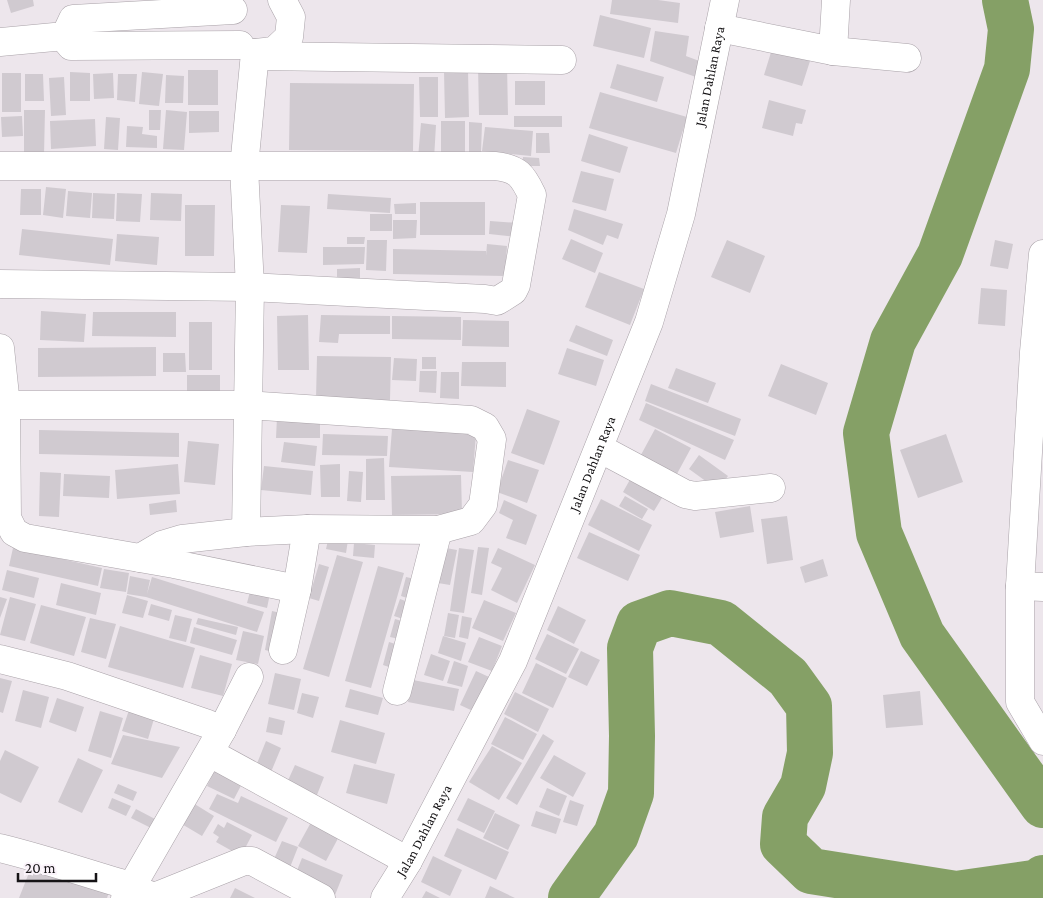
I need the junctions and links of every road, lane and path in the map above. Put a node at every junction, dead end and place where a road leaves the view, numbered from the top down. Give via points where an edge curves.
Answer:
1 (282, 0) edge
2 (725, 0) edge
3 (836, 0) edge
4 (237, 5) edge
5 (719, 28) junction
6 (65, 36) junction
7 (0, 42) edge
8 (833, 51) junction
9 (250, 52) junction
10 (907, 58) dead end
11 (562, 60) dead end
12 (0, 166) edge
13 (244, 167) junction
14 (1043, 254) edge
15 (0, 284) edge
16 (250, 287) junction
17 (0, 348) edge
18 (1038, 352) edge
19 (6, 405) junction
20 (247, 405) junction
21 (600, 448) junction
22 (1036, 467) edge
23 (772, 488) dead end
24 (307, 528) junction
25 (438, 530) junction
26 (246, 532) junction
27 (140, 558) junction
28 (1031, 586) edge
29 (297, 589) junction
30 (283, 650) dead end
31 (0, 659) edge
32 (249, 677) dead end
33 (396, 691) dead end
34 (1032, 708) edge
35 (216, 741) junction
36 (1043, 741) edge
37 (0, 848) edge
38 (408, 861) junction
39 (128, 892) edge
40 (321, 898) edge
41 (385, 898) edge

1 - 9 street via 292,17 289,37 274,51
2 - 5 street, Jalan Dahlan Raya
3 - 8 street
4 - 6 street via 73,19
4 - 9 street via 231,29
5 - 8 street
5 - 21 street, Jalan Dahlan Raya via 681,214 649,322
6 - 7 street
6 - 9 street via 71,46
8 - 10 street
9 - 11 street
9 - 13 street
12 - 13 street
13 - 16 street
13 - 16 street via 503,166 520,174 532,196 514,291 498,301
14 - 18 street
15 - 16 street
16 - 20 street
17 - 19 street
18 - 22 street
19 - 20 street
19 - 27 street via 7,518 14,532 25,538
20 - 25 street via 470,420 485,427 492,439 483,506 471,521
20 - 26 street
21 - 23 street via 685,494 695,496
21 - 38 street, Jalan Dahlan Raya via 513,661
22 - 28 street
24 - 25 street
24 - 26 street
24 - 29 street
25 - 33 street
26 - 27 street via 182,539 162,545
27 - 29 street
28 - 34 street
29 - 30 street
31 - 35 street via 67,676 208,724
32 - 35 street
34 - 36 street
35 - 38 street
35 - 39 street
37 - 39 street via 33,856
38 - 41 street, Jalan Dahlan Raya
39 - 40 street via 156,896 252,861

